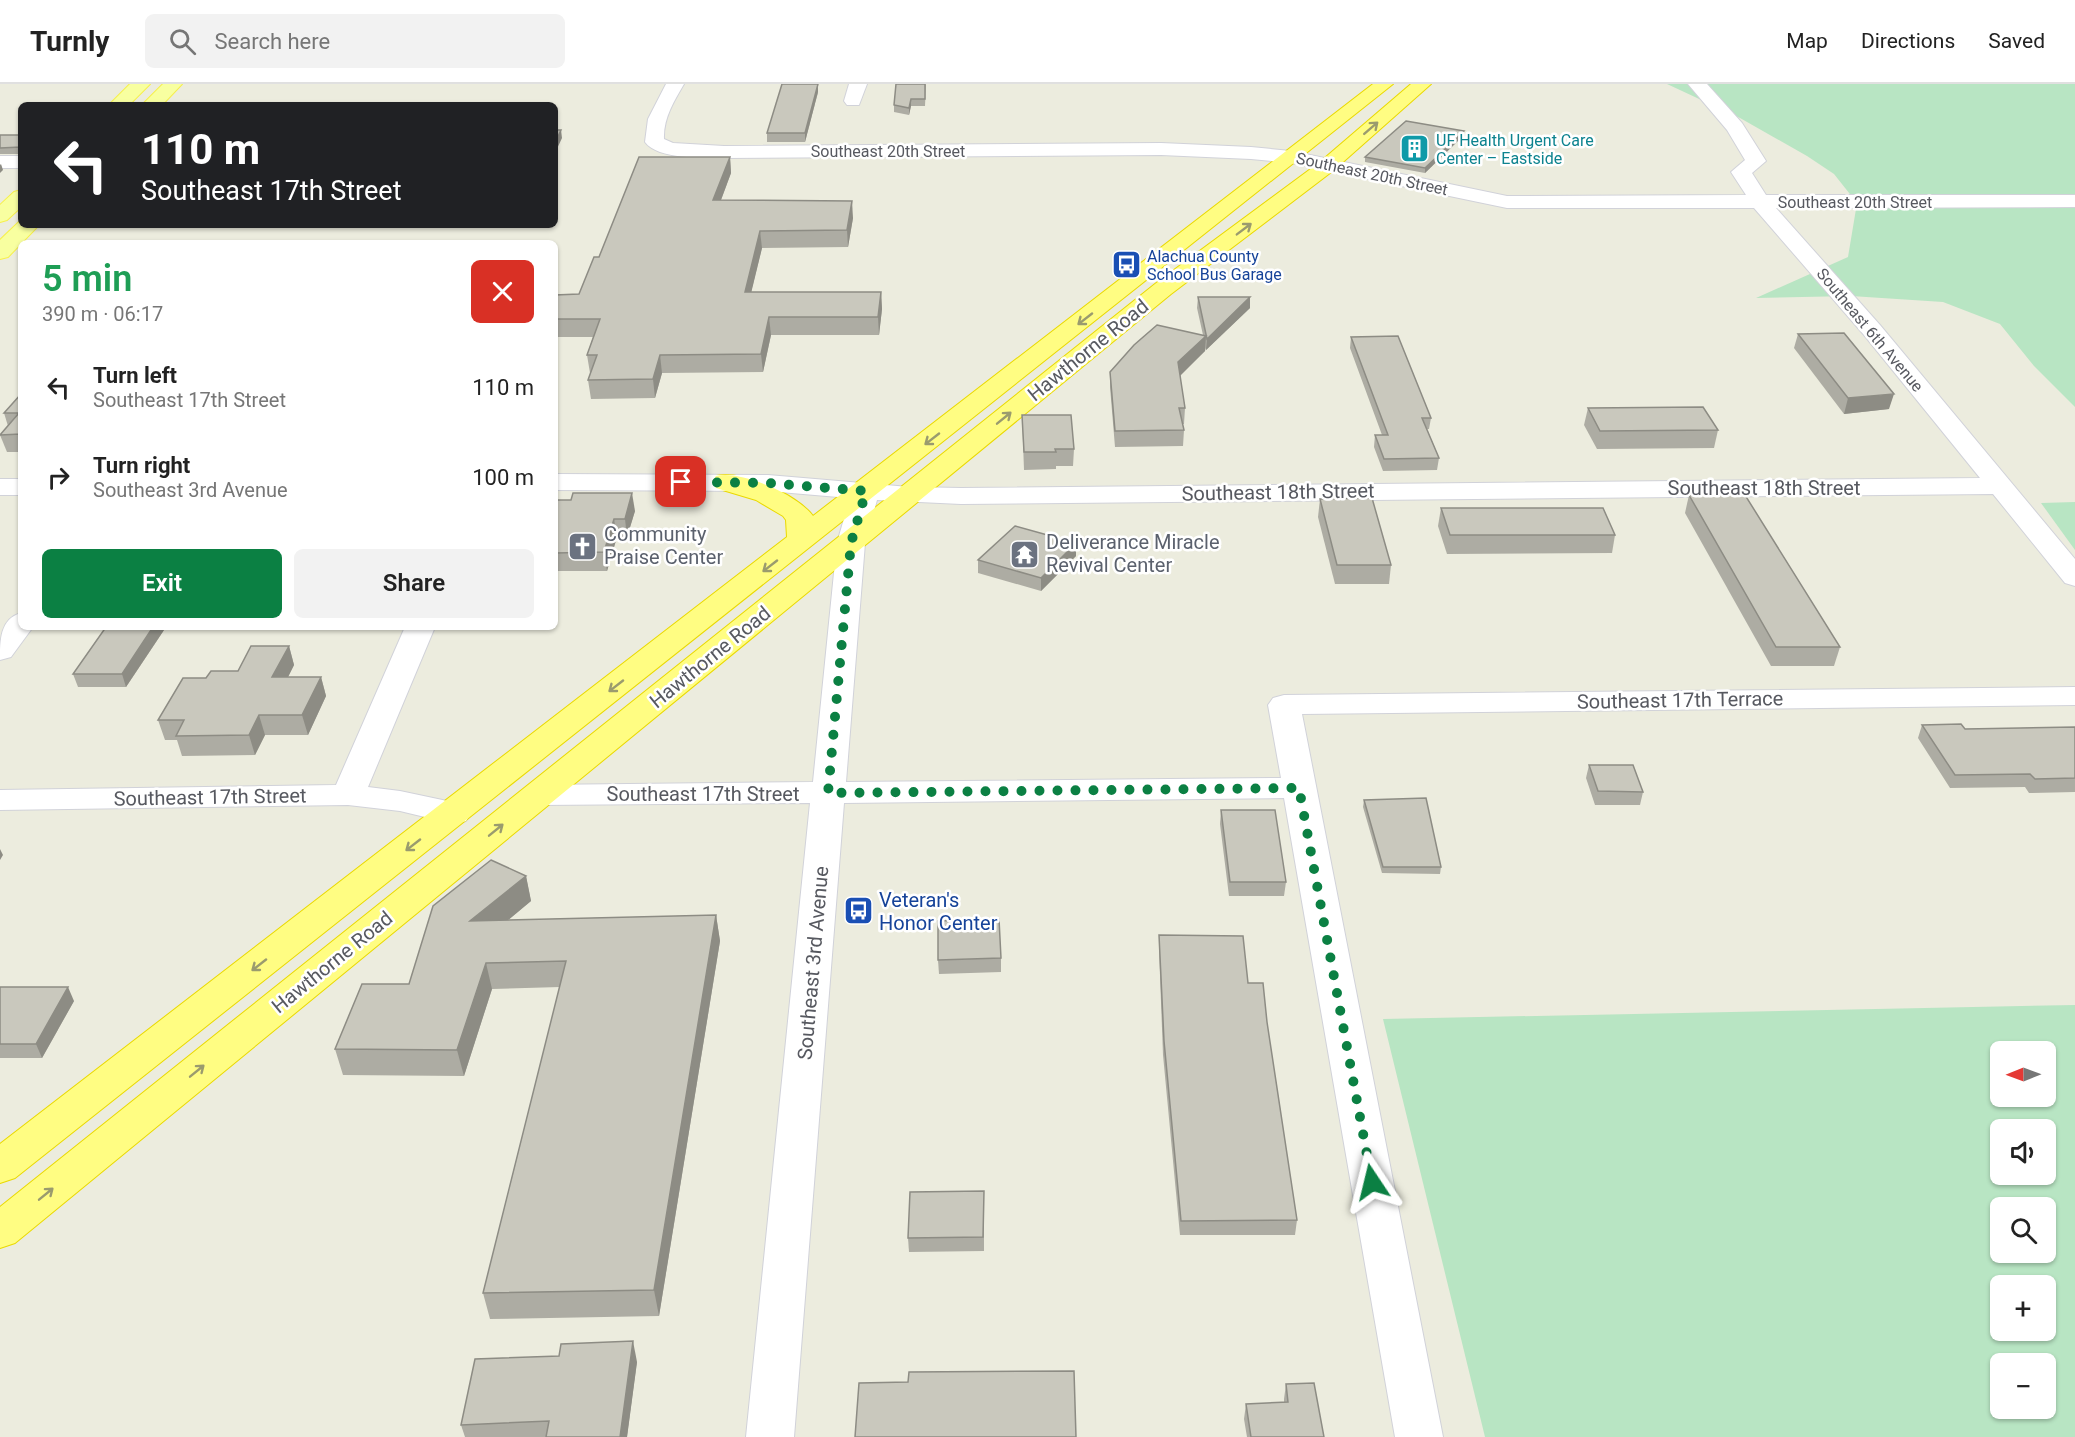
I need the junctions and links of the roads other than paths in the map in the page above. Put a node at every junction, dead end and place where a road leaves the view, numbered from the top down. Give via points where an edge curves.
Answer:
1 (141, 84) edge
2 (173, 84) edge
3 (675, 84) edge
4 (1384, 84) edge
5 (1422, 84) edge
6 (1697, 84) edge
7 (121, 102) edge
8 (154, 102) edge
9 (1291, 157) junction
10 (0, 162) edge
11 (18, 162) edge
12 (1327, 166) junction
13 (18, 199) edge
14 (2075, 201) edge
15 (1760, 202) junction
16 (0, 216) edge
17 (24, 228) edge
18 (0, 252) edge
19 (558, 482) edge
20 (726, 482) junction
21 (2001, 486) junction
22 (0, 487) edge
23 (18, 487) edge
24 (866, 491) junction
25 (909, 495) junction
26 (801, 542) junction
27 (851, 543) junction
28 (2075, 577) edge
29 (18, 626) edge
30 (419, 630) edge
31 (0, 651) edge
32 (2075, 696) edge
33 (1299, 788) junction
34 (828, 793) junction
35 (348, 795) junction
36 (539, 795) junction
37 (0, 800) edge
38 (454, 813) junction
39 (0, 1167) edge
40 (0, 1231) edge
41 (770, 1437) edge
42 (1419, 1437) edge

1 - 7 main road
2 - 8 main road
3 - 9 street, Southeast 20th Street via 653,132 655,142 669,149 1161,149
4 - 9 highway, Hawthorne Road
12 -> 5 highway, Hawthorne Road
6 - 15 street, Southeast 6th Avenue via 1735,127 1756,161 1741,172
9 - 12 street, Southeast 20th Street
9 -> 24 highway, Hawthorne Road
10 - 11 street
12 - 15 street, Southeast 20th Street via 1507,202
25 -> 12 highway, Hawthorne Road via 1163,290
13 - 16 main road
14 - 15 street, Southeast 20th Street
15 - 21 street, Southeast 6th Avenue
17 - 18 main road
19 - 20 street, Southeast 18th Street
20 - 24 street, Southeast 18th Street
20 - 26 highway via 770,496 793,511 800,518
21 - 25 street, Southeast 18th Street
21 - 28 street, Southeast 6th Avenue
22 - 23 street
24 - 25 street, Southeast 18th Street
24 - 26 highway, Hawthorne Road
24 - 27 street, Southeast 3rd Avenue
25 - 27 highway, Hawthorne Road
26 -> 38 highway, Hawthorne Road
27 - 34 street, Southeast 3rd Avenue
27 - 36 highway, Hawthorne Road
29 - 31 street
30 - 35 street
32 - 33 street, Southeast 17th Terrace via 1284,705
33 - 34 street, Southeast 17th Street
33 - 42 street
34 - 36 street, Southeast 17th Street
34 - 41 street, Southeast 3rd Avenue
35 - 37 street, Southeast 17th Street
35 - 38 street, Southeast 17th Street
40 -> 36 highway, Hawthorne Road
38 -> 39 highway, Hawthorne Road

